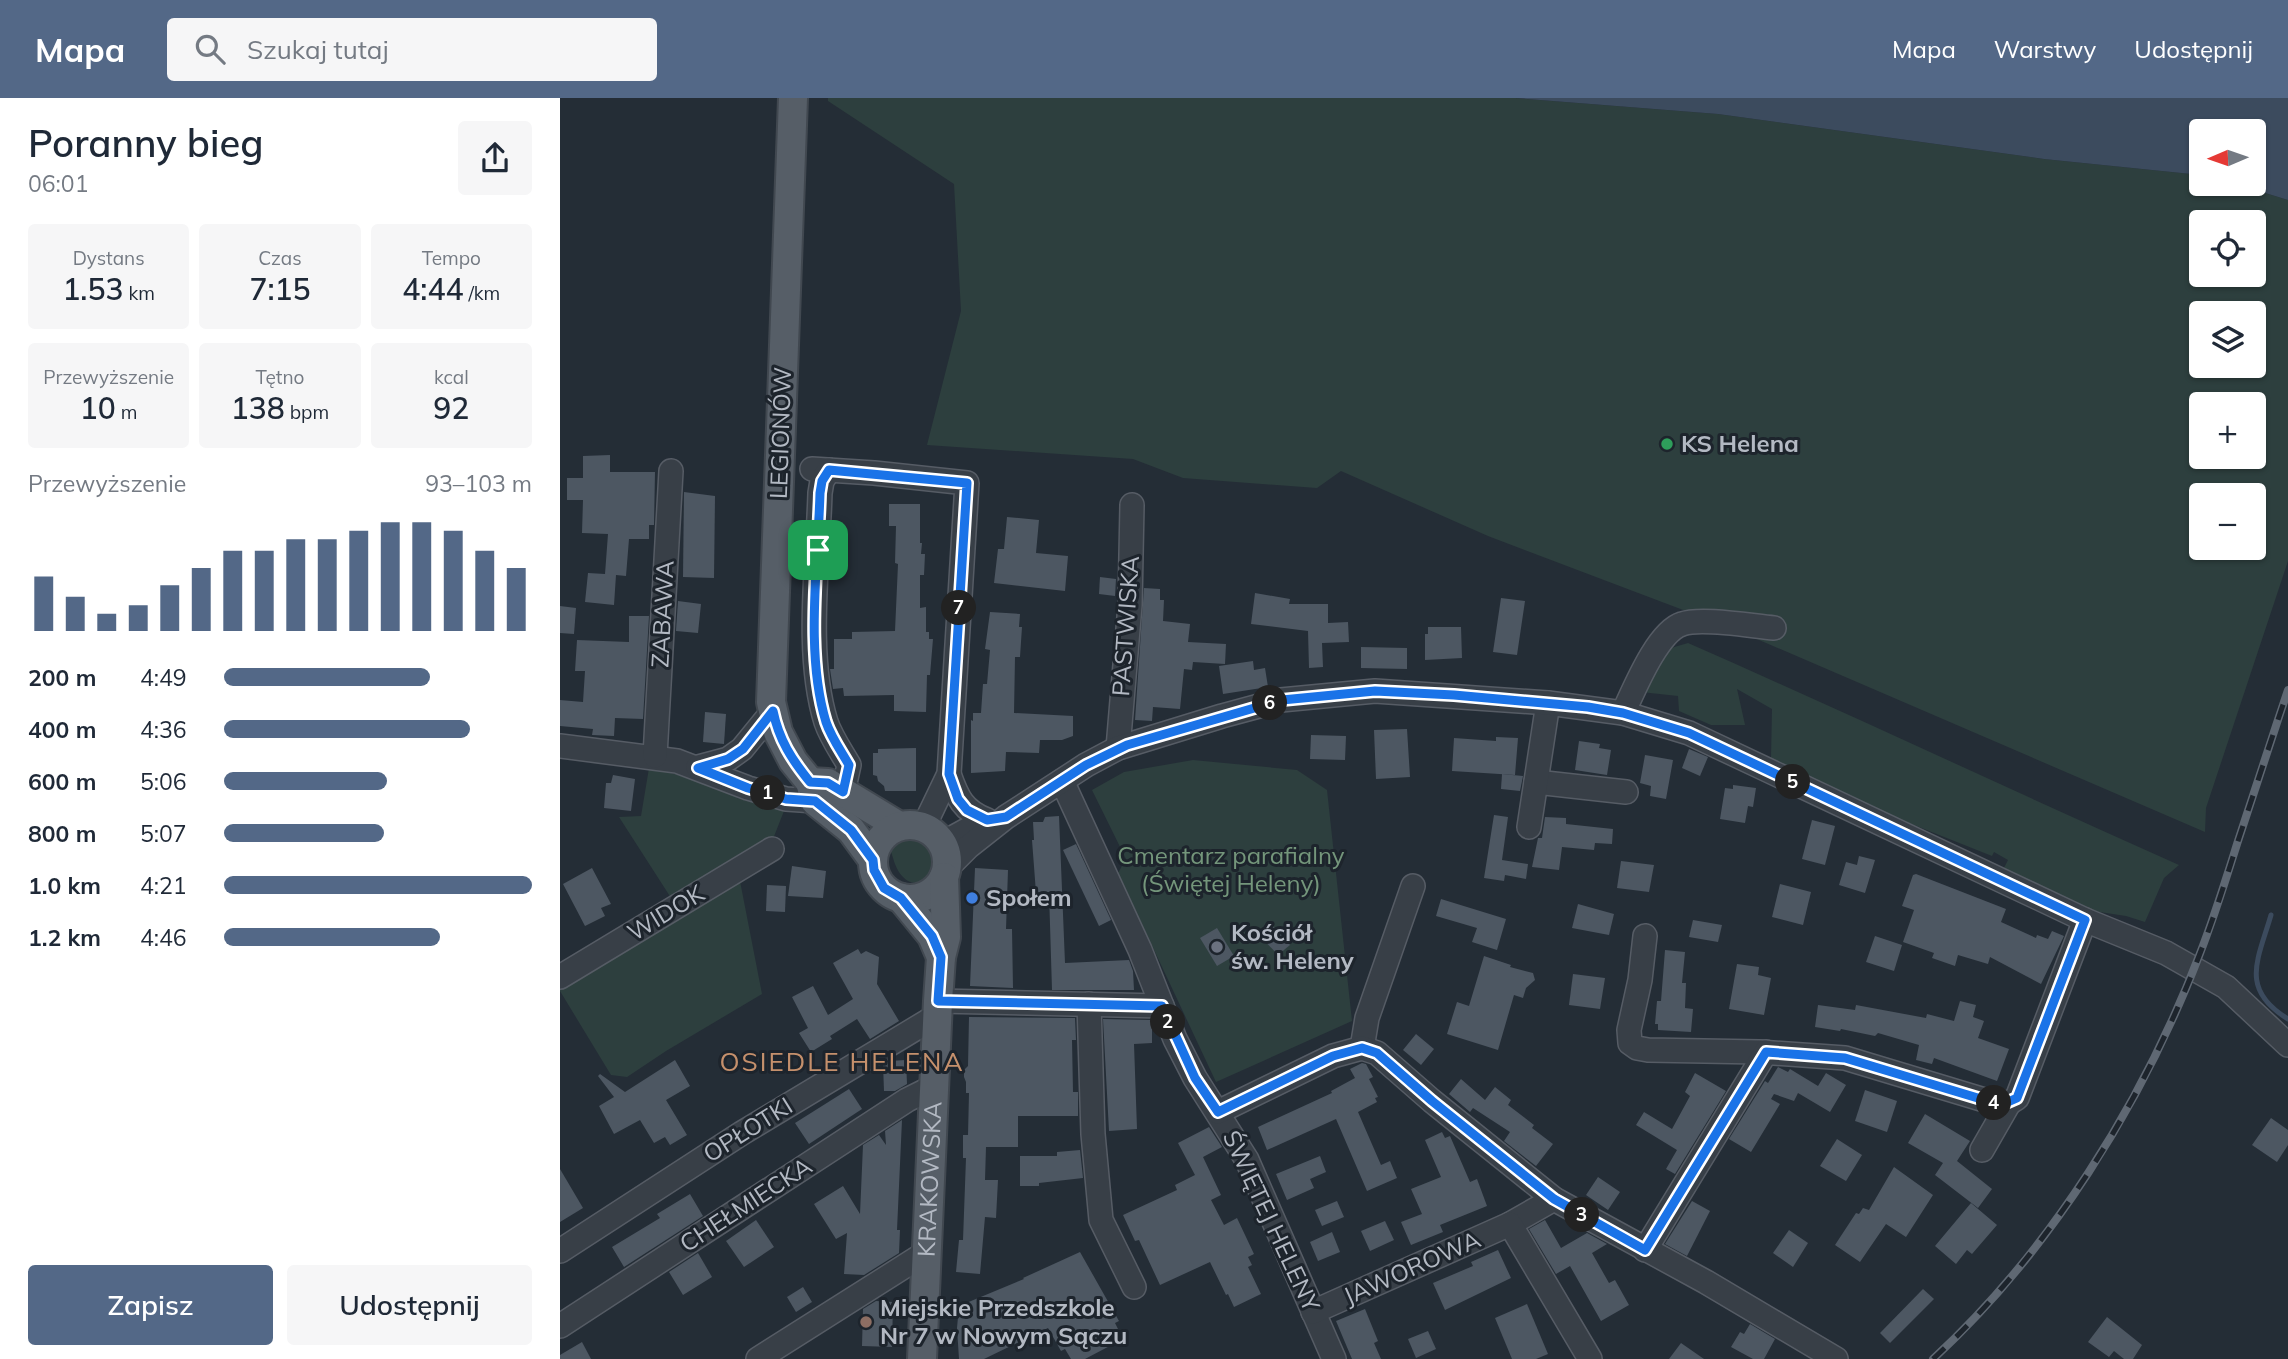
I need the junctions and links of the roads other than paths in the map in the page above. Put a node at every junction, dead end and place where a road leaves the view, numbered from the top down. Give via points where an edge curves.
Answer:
1 (793, 98) edge
2 (671, 471) dead end
3 (1132, 505) dead end
4 (1773, 628) dead end
5 (1548, 703) junction
6 (773, 711) junction
7 (1623, 713) junction
8 (560, 746) edge
9 (1118, 748) junction
10 (655, 756) junction
11 (698, 768) junction
12 (949, 774) junction
13 (1062, 781) junction
14 (1535, 782) junction
15 (812, 792) junction
16 (843, 792) junction
17 (1626, 792) dead end
18 (996, 818) junction
19 (1529, 827) dead end
20 (931, 848) junction
21 (772, 849) dead end
22 (873, 860) junction
23 (1413, 886) dead end
24 (901, 898) junction
25 (2085, 920) junction
26 (1646, 936) dead end
27 (941, 957) junction
28 (560, 977) edge
29 (1089, 1004) junction
30 (1162, 1006) junction
31 (938, 1008) junction
32 (2288, 1045) edge
33 (1362, 1048) junction
34 (1766, 1052) junction
35 (935, 1087) junction
36 (2010, 1103) junction
37 (1218, 1112) junction
38 (1982, 1150) dead end
39 (1554, 1199) junction
40 (1510, 1224) junction
41 (1645, 1250) junction
42 (560, 1251) edge
43 (927, 1252) junction
44 (1134, 1287) dead end
45 (1313, 1312) junction
46 (560, 1326) edge
47 (758, 1359) edge
48 (922, 1359) edge
49 (1334, 1359) edge
50 (1590, 1359) edge
51 (1836, 1359) edge

1 - 6 main road, LEGIONÓW
2 - 10 street, ZABAWA
3 - 9 street, PASTWISKA via 1130,605
4 - 7 street via 1693,621 1679,624 1657,648
5 - 7 street
5 - 9 street via 1375,691 1332,694 1282,700
5 - 14 street
6 - 11 street via 743,749
6 - 15 main road, LEGIONÓW via 784,747
7 - 25 street via 1689,733
8 - 10 street
9 - 13 street
10 - 11 street
11 - 15 street via 786,799
12 - 16 street, KRAKOWSKA via 967,483 820,469 815,649 827,725 849,765
12 - 18 street, KRAKOWSKA via 967,810
12 - 20 street, KRAKOWSKA
13 - 18 street
13 - 30 street, ŚWIĘTEJ HELENY
14 - 17 street
14 - 19 street
15 - 16 main road via 828,783
15 - 22 main road via 851,830
16 - 20 main road
18 - 20 street via 968,847
20 - 22 main road via 881,839
20 - 24 main road via 939,886 922,897
20 - 27 main road, KRAKOWSKA via 946,937
21 - 28 street, WIDOK
22 - 24 main road via 884,888
23 - 33 street via 1367,1018
24 - 27 main road via 932,936
25 - 32 street via 2166,953 2226,988
25 - 36 street via 2017,1098
26 - 34 street via 1630,1043 1648,1051
27 - 31 main road, KRAKOWSKA
29 - 30 street
29 - 31 street
29 - 44 street via 1101,1220
30 - 37 street, ŚWIĘTEJ HELENY via 1195,1078
31 - 35 main road, KRAKOWSKA
31 - 42 street, OPŁOTKI
33 - 37 street via 1333,1056
33 - 39 street via 1377,1053
34 - 36 street via 1845,1058 2001,1105
34 - 41 street
35 - 43 main road, KRAKOWSKA
35 - 46 street, CHEŁMIECKA via 907,1100
36 - 38 street
37 - 45 street, ŚWIĘTEJ HELENY via 1248,1160
39 - 40 street, JAWOROWA
39 - 41 street
40 - 45 street, JAWOROWA
40 - 50 street, JAWOROWA
41 - 51 street
43 - 47 street
43 - 48 main road, KRAKOWSKA
45 - 49 street, ŚWIĘTEJ HELENY

